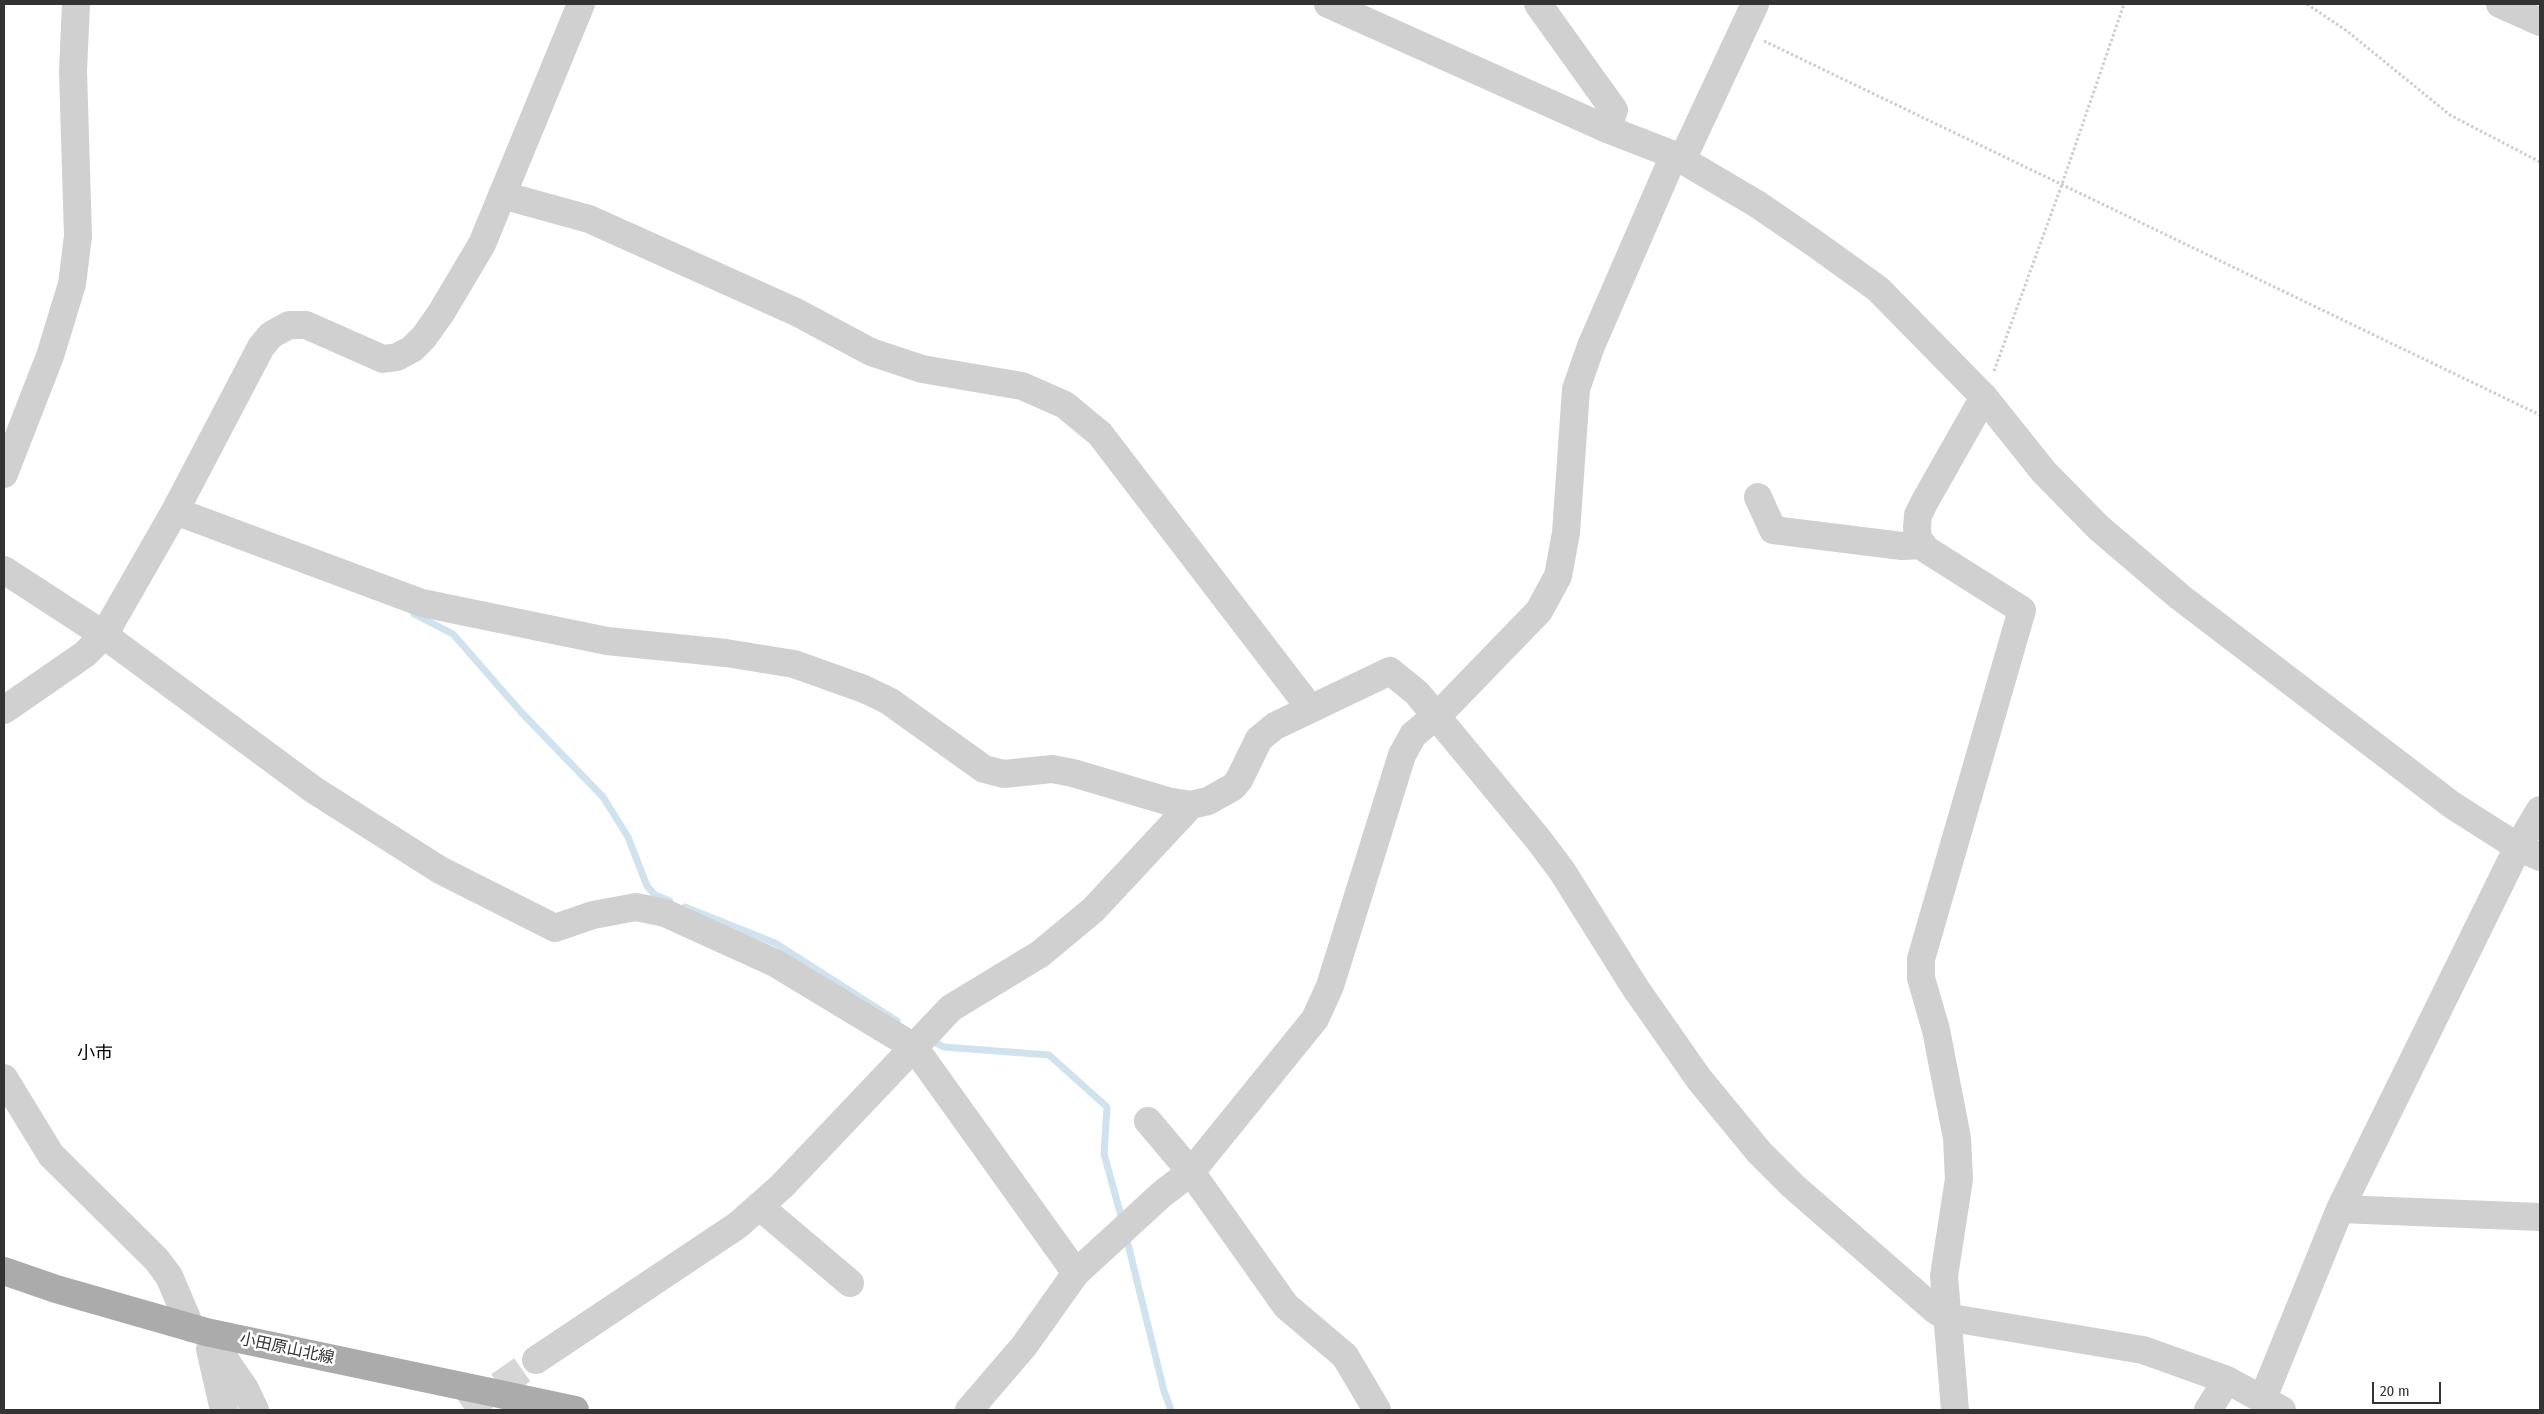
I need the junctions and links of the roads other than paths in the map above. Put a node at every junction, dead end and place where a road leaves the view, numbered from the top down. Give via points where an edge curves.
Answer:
1 (76, 4) edge
2 (581, 4) edge
3 (1328, 4) edge
4 (1538, 4) edge
5 (1755, 4) edge
6 (2500, 4) edge
7 (2540, 22) edge
8 (1607, 129) junction
9 (1678, 157) junction
10 (502, 195) junction
11 (1984, 397) junction
12 (4, 474) edge
13 (1758, 498) dead end
14 (175, 511) junction
15 (1923, 545) junction
16 (4, 570) edge
17 (104, 635) junction
18 (1310, 708) junction
19 (4, 710) edge
20 (1436, 715) junction
21 (1191, 805) junction
22 (2540, 810) edge
23 (2529, 852) edge
24 (914, 1047) junction
25 (4, 1078) edge
26 (1148, 1122) dead end
27 (1191, 1172) junction
28 (759, 1206) junction
29 (2340, 1209) junction
30 (2540, 1218) edge
31 (4, 1271) edge
32 (1076, 1273) junction
33 (850, 1283) dead end
34 (1946, 1317) junction
35 (198, 1330) junction
36 (536, 1360) tunnel mouth
37 (2227, 1380) junction
38 (2273, 1404) edge
39 (224, 1410) edge
40 (256, 1410) edge
41 (575, 1410) edge
42 (969, 1410) edge
43 (1376, 1410) edge
44 (1955, 1410) edge
45 (2208, 1410) edge

1 - 12 street via 73,72 78,236 72,284 50,356
2 - 10 street
3 - 8 street
4 - 8 street via 1614,110
5 - 9 street
6 - 7 street
8 - 9 street
9 - 11 street via 1757,204 1878,289
9 - 20 street via 1591,346 1576,389 1566,533 1558,576 1539,611
10 - 14 street via 482,244 441,314 424,337 404,353 384,359 306,325 289,325 271,335 261,347
10 - 18 street via 589,219 796,312 871,352 922,369 1022,386 1065,405 1100,434
11 - 15 street via 1918,515 1918,539
11 - 23 street via 2044,472 2098,528 2180,597 2430,788
13 - 15 street via 1773,530 1902,546
14 - 17 street
14 - 21 street via 422,603 607,641 726,653 794,664 832,676 889,701 984,769 1004,774 1052,769
15 - 34 street via 1926,550 2022,610 1921,959 1921,978 1936,1030 1957,1138 1959,1179 1944,1276
16 - 17 street
17 - 19 street via 85,654
17 - 24 street via 314,790 448,874 555,928 593,915 636,907 665,912 775,963
18 - 20 street via 1390,671
18 - 21 street via 1275,726 1260,738 1232,788 1208,801
20 - 27 street via 1413,735 1402,755 1330,986 1315,1019
20 - 34 street via 1562,871 1636,989 1699,1078 1759,1152 1793,1186
21 - 24 street via 1093,910 1040,954 951,1008
22 - 23 street
23 - 29 street
24 - 28 street via 782,1186
24 - 32 street
25 - 35 street via 51,1155 156,1259 169,1276
26 - 27 street
27 - 32 street via 1162,1194
27 - 43 street via 1286,1306 1345,1356
28 - 33 street
28 - 36 street via 738,1225
29 - 30 street
29 - 38 street
31 - 35 main road, 小田原山北線
32 - 42 street via 1024,1346
34 - 37 street via 2142,1350
34 - 44 street
35 - 39 street
35 - 40 street via 245,1389
35 - 41 main road, 小田原山北線
37 - 38 street
37 - 45 street

